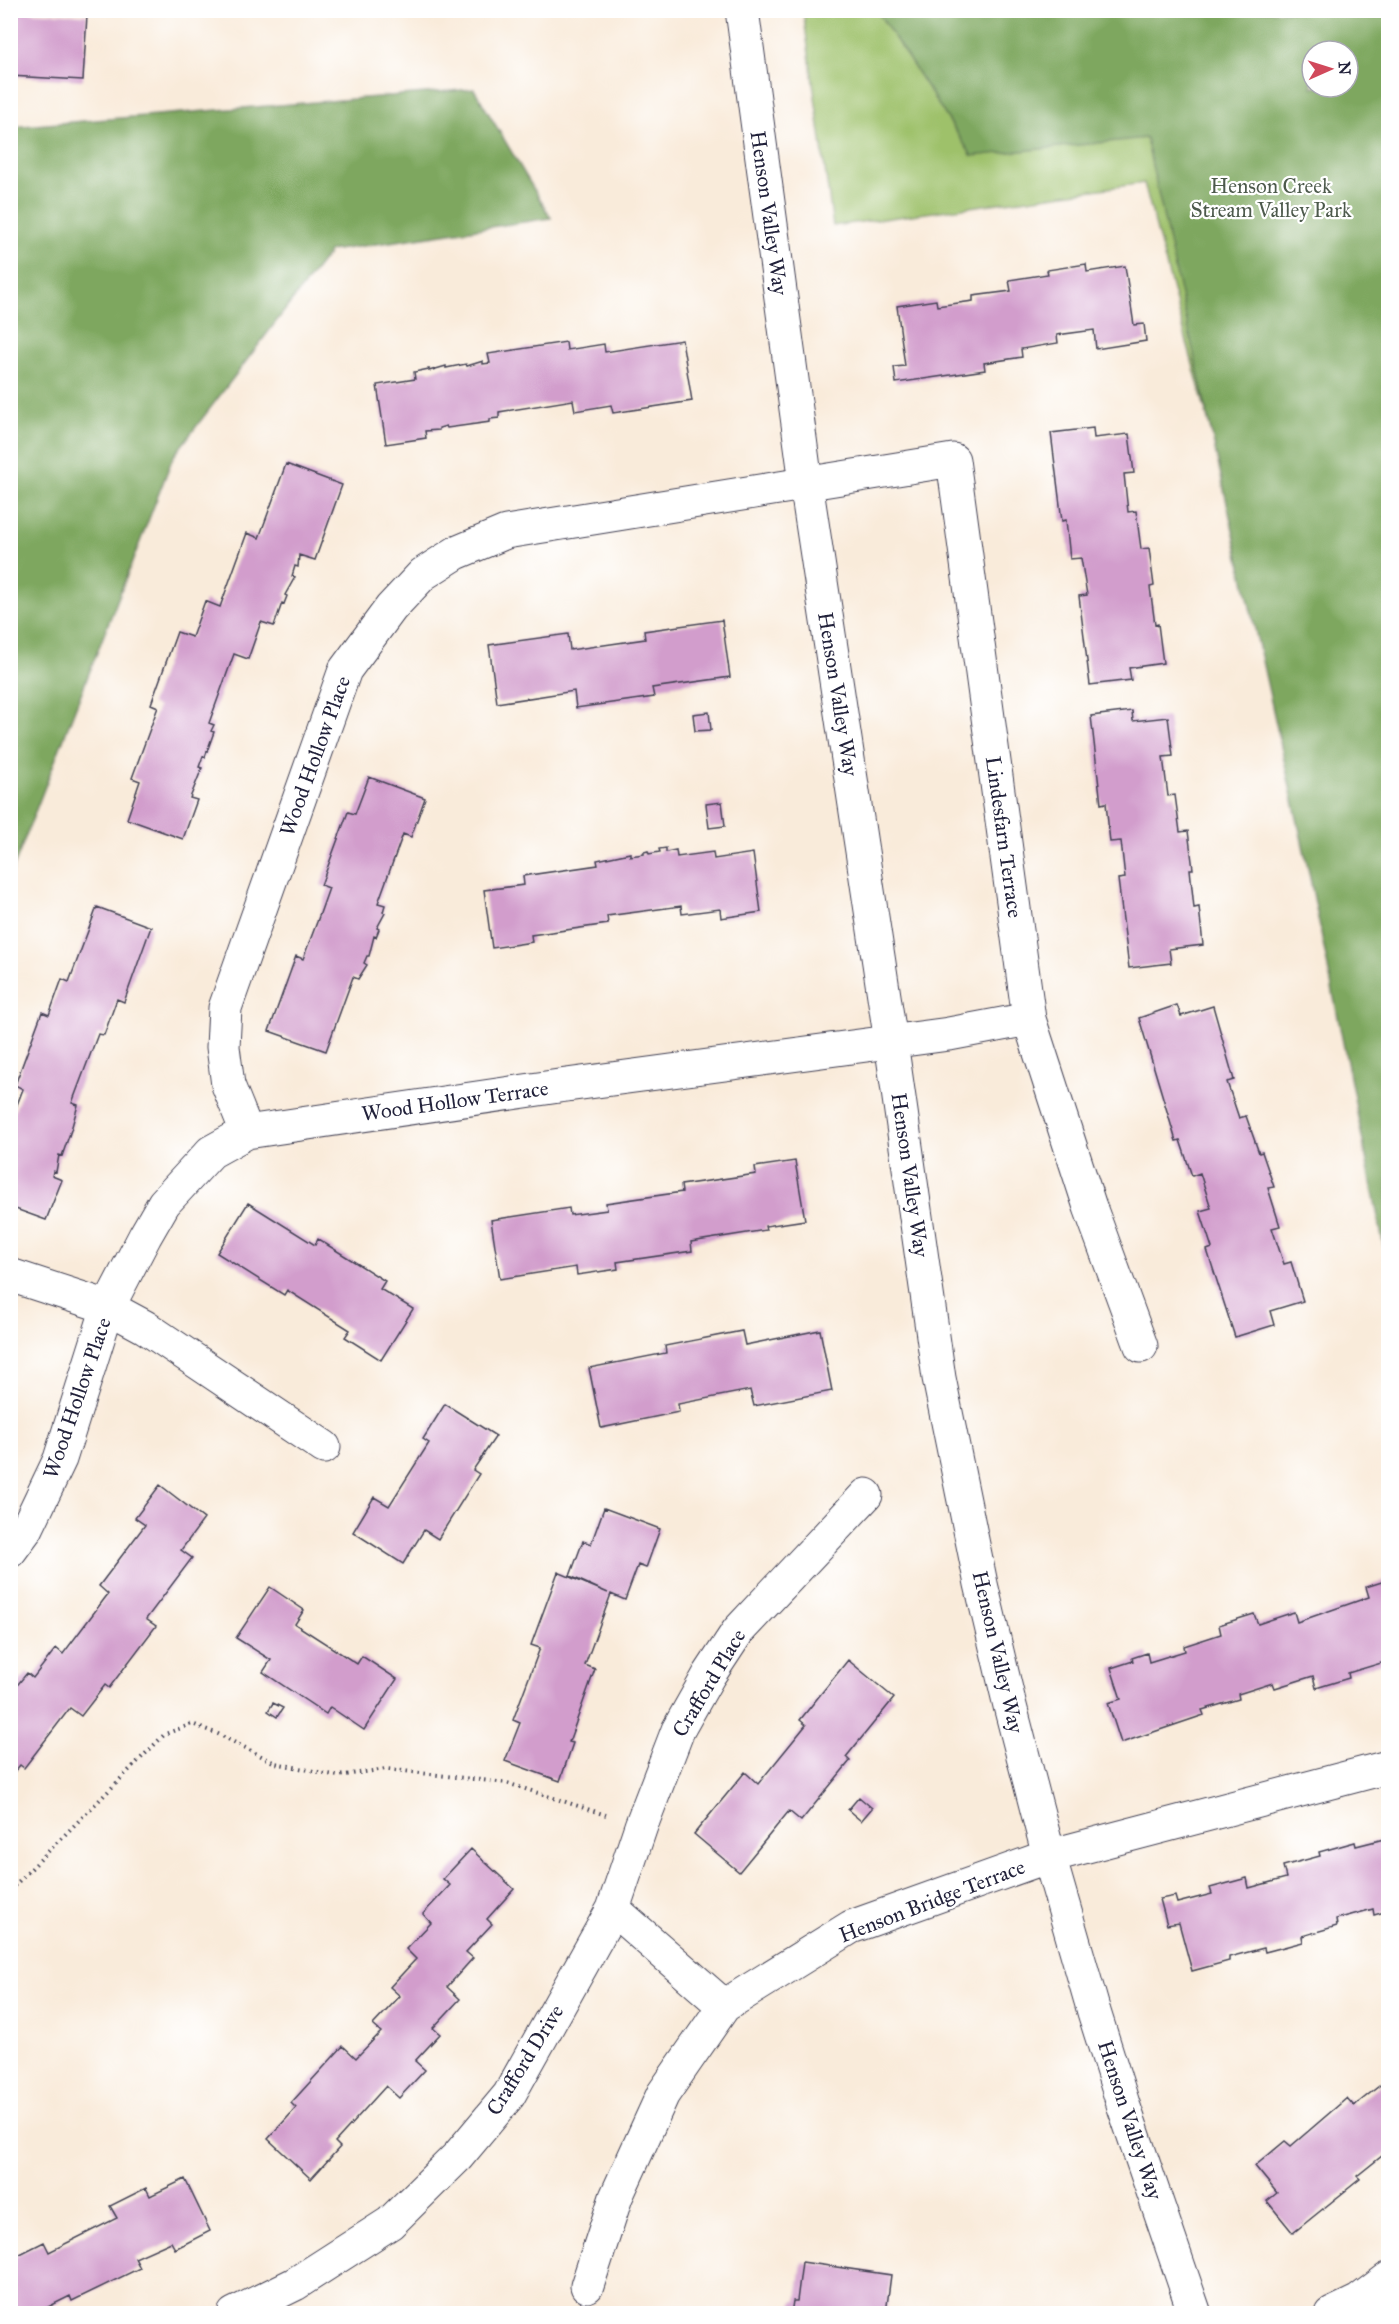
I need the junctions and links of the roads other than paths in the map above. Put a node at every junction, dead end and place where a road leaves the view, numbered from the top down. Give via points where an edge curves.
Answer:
1 (742, 10) edge
2 (806, 483) junction
3 (1029, 1019) junction
4 (891, 1042) junction
5 (247, 1132) junction
6 (10, 1275) edge
7 (108, 1307) junction
8 (1141, 1346) dead end
9 (324, 1447) dead end
10 (866, 1495) dead end
11 (10, 1551) edge
12 (1389, 1767) edge
13 (1049, 1856) junction
14 (614, 1909) junction
15 (724, 2006) junction
16 (1389, 2279) edge
17 (587, 2286) dead end
18 (234, 2313) edge
19 (1195, 2313) edge
20 (1332, 2313) edge

1 - 2 street, Henson Valley Way
2 - 3 street, Lindesfarn Terrace via 953,460
2 - 4 street, Henson Valley Way
2 - 5 street, Wood Hollow Place via 506,532 456,553 423,574 391,608 345,670 225,1008 223,1047 228,1085
3 - 4 street, Wood Hollow Terrace
3 - 8 street, Lindesfarn Terrace via 1090,1208
4 - 5 street, Wood Hollow Terrace
4 - 13 street, Henson Valley Way via 941,1389 986,1606
5 - 7 street, Wood Hollow Terrace via 211,1152 164,1203
6 - 7 street
7 - 9 street via 165,1339
7 - 11 street, Wood Hollow Place via 60,1460 27,1528
10 - 14 street, Crafford Place via 738,1631 709,1675 678,1730
12 - 13 street, Henson Bridge Terrace
13 - 15 street, Henson Bridge Terrace via 851,1927
13 - 19 street, Henson Valley Way via 1111,2065
14 - 15 street
14 - 18 street, Crafford Drive via 508,2095 458,2156 390,2223 295,2284
15 - 17 street, Henson Bridge Terrace via 663,2094 616,2198
16 - 20 street via 1359,2301

